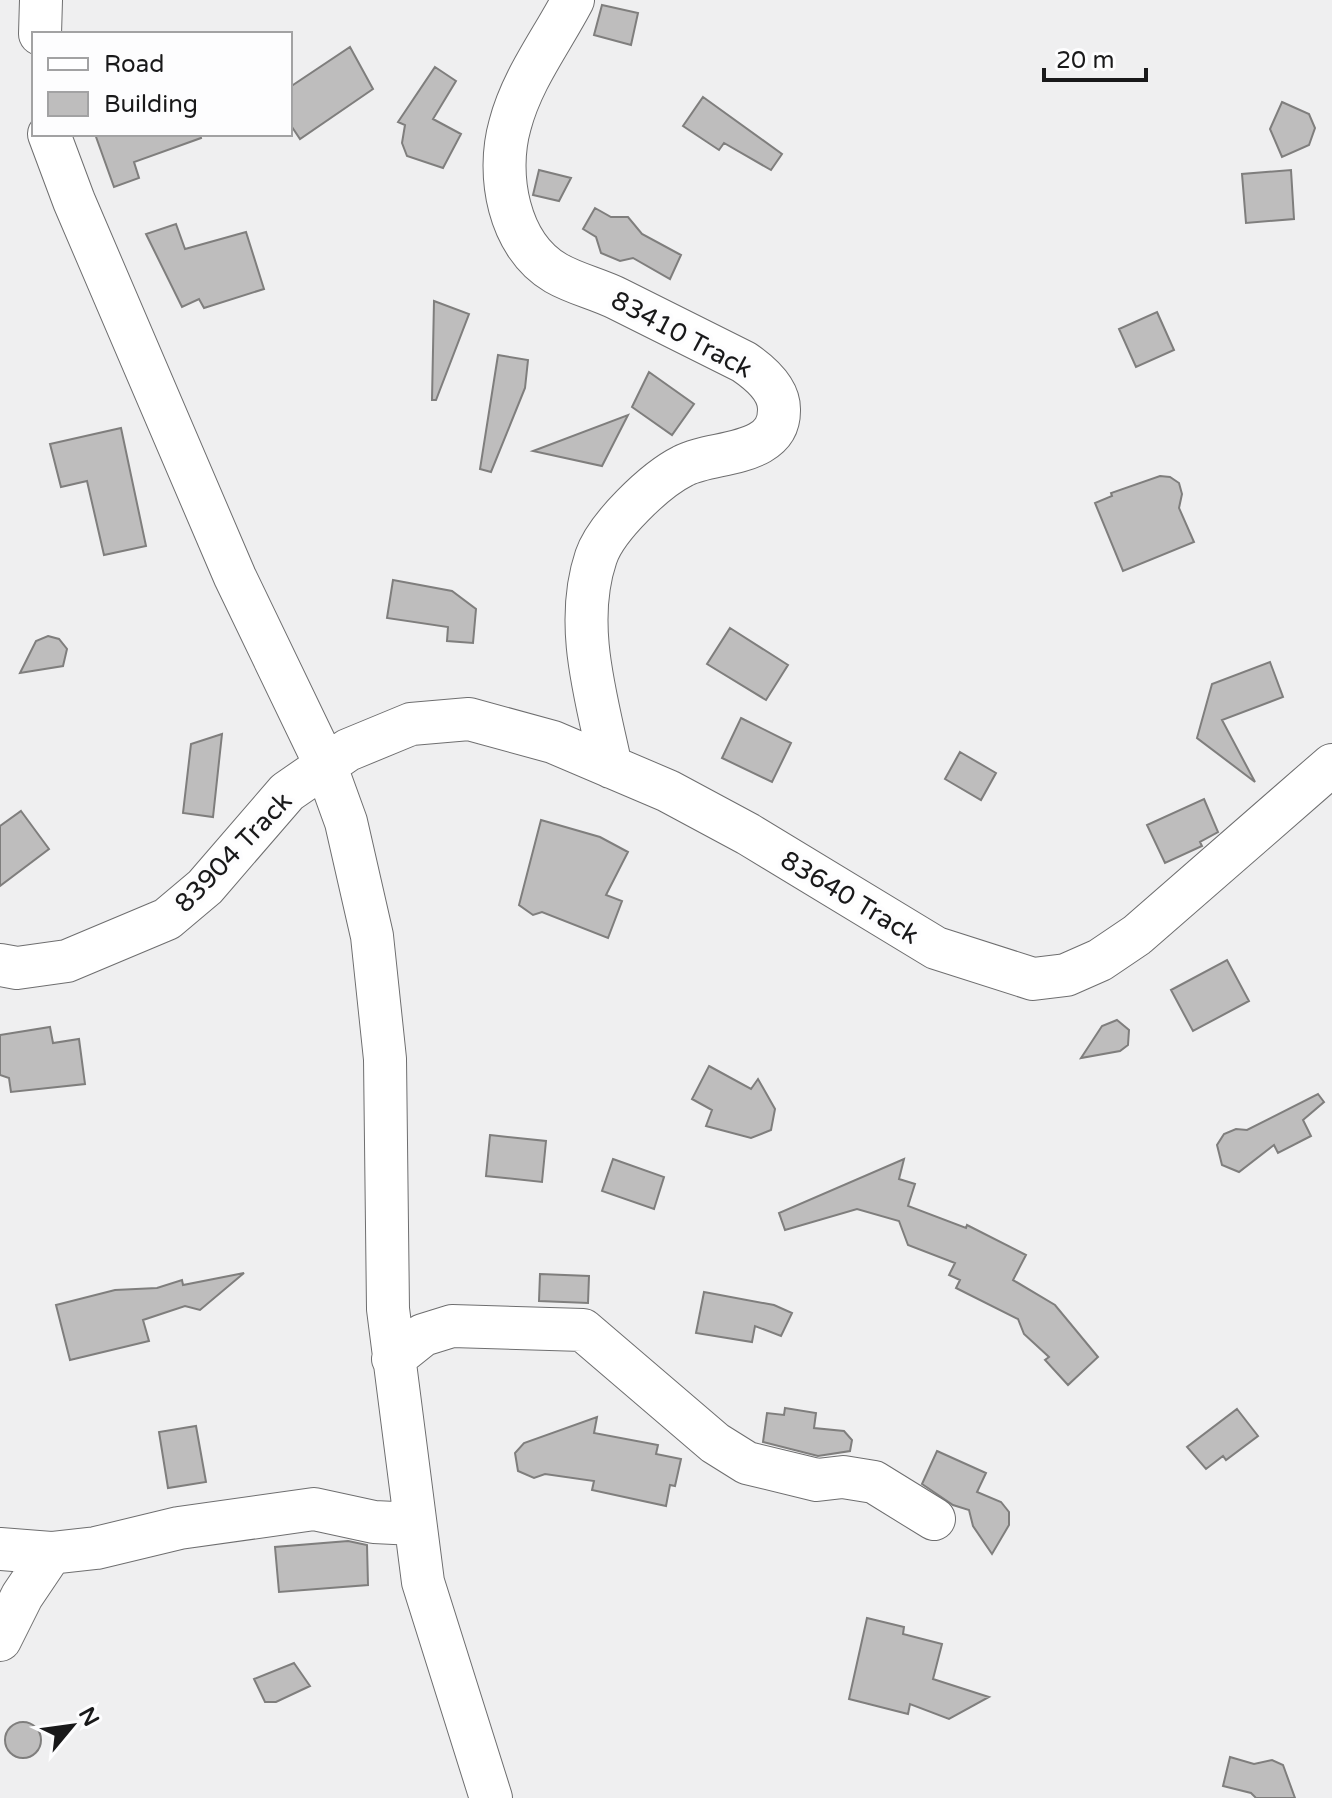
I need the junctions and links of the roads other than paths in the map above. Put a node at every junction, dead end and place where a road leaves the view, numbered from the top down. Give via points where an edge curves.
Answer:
1 (41, 0) edge
2 (573, 0) edge
3 (40, 32) edge
4 (50, 136) edge
5 (325, 764) junction
6 (1332, 765) edge
7 (611, 767) junction
8 (0, 965) edge
9 (393, 1359) junction
10 (934, 1519) dead end
11 (415, 1524) junction
12 (0, 1549) edge
13 (51, 1553) junction
14 (0, 1640) edge
15 (491, 1798) edge

1 - 3 street
2 - 7 street, 83410 Track via 533,67 509,126 502,169 520,231 556,273 759,372 779,404 779,419 766,438 686,463 668,474 609,533 596,556 586,617
4 - 5 street via 235,577
5 - 7 street, 83640 Track via 411,724 469,719 553,742
5 - 8 street, 83904 Track via 287,792 205,887 167,919 67,961 17,968
5 - 9 street via 346,822 372,936 385,1059
6 - 7 street, 83640 Track via 1137,935 1066,975 1033,979 936,948 748,834
9 - 10 street via 423,1335 452,1326 583,1330 715,1443 747,1463 817,1480 861,1478
9 - 11 street
11 - 13 street via 374,1522 314,1509 255,1514
11 - 15 street via 423,1582
12 - 13 street
13 - 14 street

